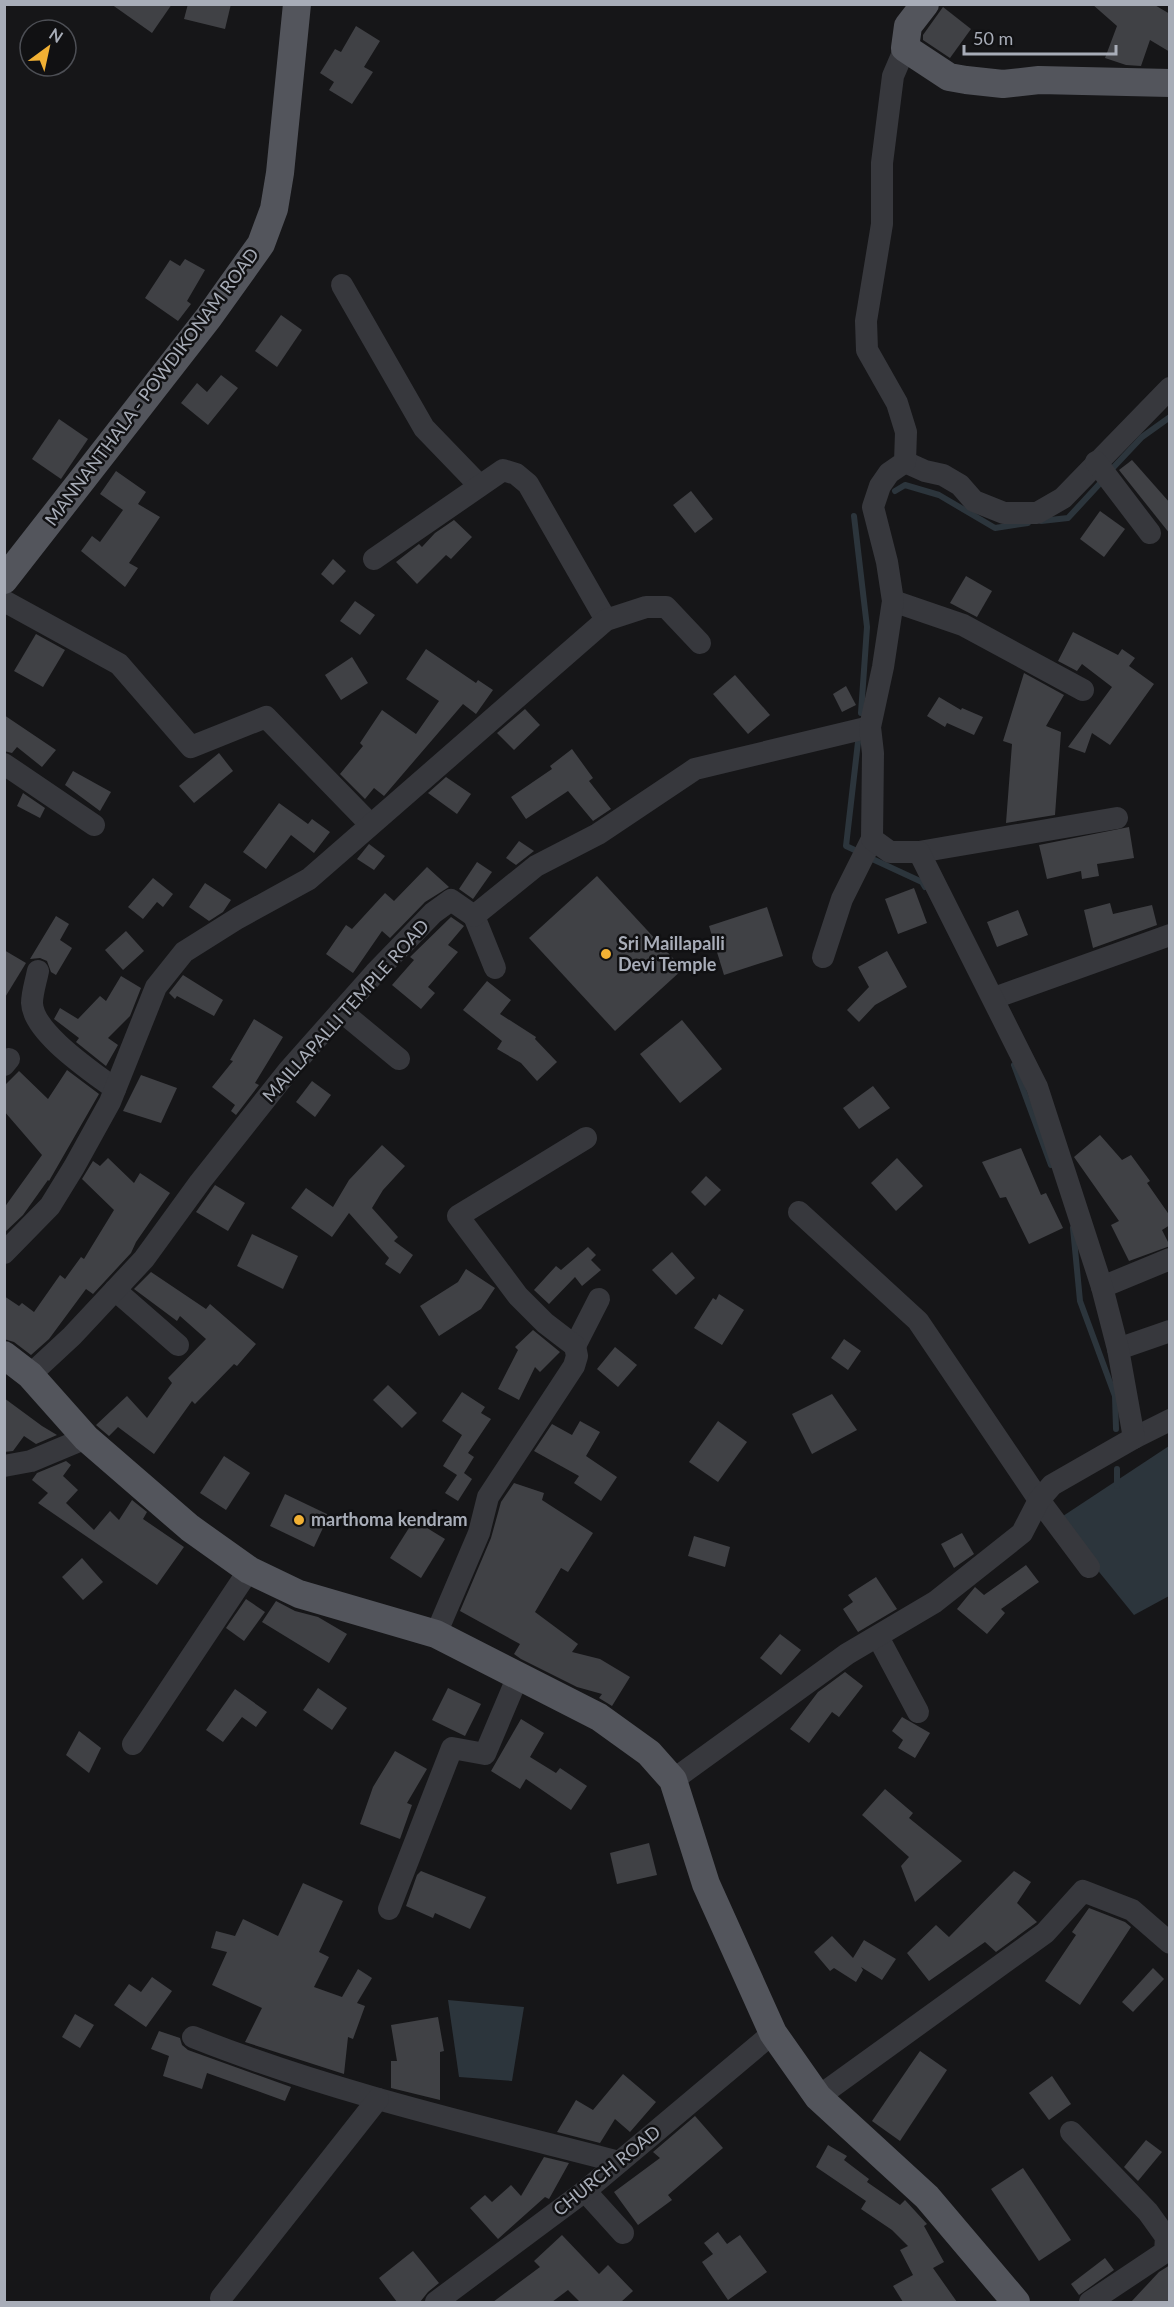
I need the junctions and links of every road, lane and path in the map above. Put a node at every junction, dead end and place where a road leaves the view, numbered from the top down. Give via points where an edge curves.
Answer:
1 (297, 4) edge
2 (925, 4) edge
3 (905, 48) junction
4 (1170, 83) edge
5 (342, 285) dead end
6 (1170, 388) edge
7 (905, 462) junction
8 (1096, 462) junction
9 (479, 485) junction
10 (1150, 533) dead end
11 (374, 559) dead end
12 (4, 580) edge
13 (4, 601) edge
14 (893, 601) junction
15 (606, 620) junction
16 (700, 643) dead end
17 (1083, 690) dead end
18 (870, 727) junction
19 (4, 764) edge
20 (1117, 818) dead end
21 (370, 824) junction
22 (94, 825) dead end
23 (872, 839) junction
24 (919, 852) junction
25 (474, 916) junction
26 (1170, 935) edge
27 (823, 957) dead end
28 (495, 968) dead end
29 (38, 971) dead end
30 (994, 998) junction
31 (341, 1011) junction
32 (399, 1059) dead end
33 (115, 1089) junction
34 (585, 1138) dead end
35 (799, 1212) dead end
36 (4, 1253) edge
37 (1170, 1259) edge
38 (1102, 1287) junction
39 (115, 1290) junction
40 (598, 1299) dead end
41 (1170, 1331) edge
42 (178, 1345) dead end
43 (575, 1346) junction
44 (1118, 1349) junction
45 (4, 1355) edge
46 (30, 1375) junction
47 (1170, 1420) edge
48 (86, 1438) junction
49 (1134, 1438) junction
50 (4, 1466) edge
51 (1039, 1500) junction
52 (1089, 1568) dead end
53 (249, 1570) junction
54 (436, 1634) junction
55 (878, 1637) junction
56 (518, 1676) junction
57 (918, 1712) dead end
58 (134, 1744) dead end
59 (673, 1780) junction
60 (389, 1909) dead end
61 (1170, 1943) edge
62 (773, 2033) junction
63 (193, 2037) dead end
64 (818, 2097) junction
65 (378, 2099) junction
66 (1071, 2132) dead end
67 (619, 2162) junction
68 (585, 2191) junction
69 (623, 2233) dead end
70 (221, 2298) dead end
71 (436, 2302) edge
72 (1016, 2302) edge
73 (1090, 2302) edge

1 - 12 main road, MANNANTHALA - POWDIKONAM ROAD via 280,173 274,209 261,244 209,317
2 - 3 main road via 908,27
3 - 4 main road via 949,77 966,80 1003,84 1039,80
3 - 7 street via 893,76 882,163 882,224 866,321 867,350 897,403 906,432
5 - 9 street via 424,428
6 - 8 street
7 - 8 street via 943,475 960,485 974,501 1004,513 1037,513 1063,498
7 - 14 street via 880,486 873,507
8 - 10 street
9 - 11 street
9 - 15 street via 503,470 528,484
13 - 21 street via 118,664 191,747 266,717
14 - 17 street via 963,625
14 - 18 street
15 - 16 street via 646,607 666,607
15 - 21 street
18 - 23 street
18 - 25 street via 695,769 598,834 536,866
19 - 22 street
20 - 24 street
21 - 33 street via 309,879 184,952 156,987
23 - 24 street via 890,852
23 - 27 street via 842,900
24 - 30 street
25 - 28 street
25 - 31 street, MAILLAPALLI TEMPLE ROAD via 451,900 433,913
26 - 30 street
29 - 33 street via 32,1005 41,1024 66,1051
30 - 38 street via 1037,1087
31 - 32 street
31 - 39 street, MAILLAPALLI TEMPLE ROAD via 288,1071 144,1259
33 - 36 street via 50,1206
34 - 43 street via 458,1216 518,1296
35 - 51 street via 918,1321
37 - 38 street
38 - 44 street
39 - 42 street
39 - 46 street, MAILLAPALLI TEMPLE ROAD
40 - 43 street
41 - 44 street
43 - 54 street via 574,1365 488,1497 479,1533
44 - 49 street
45 - 46 main road
46 - 48 main road
47 - 49 street
48 - 50 street via 31,1461
48 - 53 main road via 190,1528
49 - 51 street via 1052,1485
51 - 52 street
51 - 55 street via 1022,1533 935,1602
53 - 54 main road via 299,1594
53 - 58 street
54 - 56 main road
55 - 57 street
55 - 59 street via 847,1654
56 - 59 main road via 627,1735
56 - 60 street via 485,1754 452,1748
59 - 62 main road via 706,1884
61 - 64 street via 1132,1910 1083,1891 1045,1933
62 - 64 main road
62 - 67 street, CHURCH ROAD
63 - 65 street via 258,2063
64 - 72 main road via 927,2197
65 - 67 street
65 - 70 street
66 - 73 street via 1148,2212 1166,2237 1165,2252
67 - 68 street, CHURCH ROAD
68 - 69 street
68 - 71 street, CHURCH ROAD

